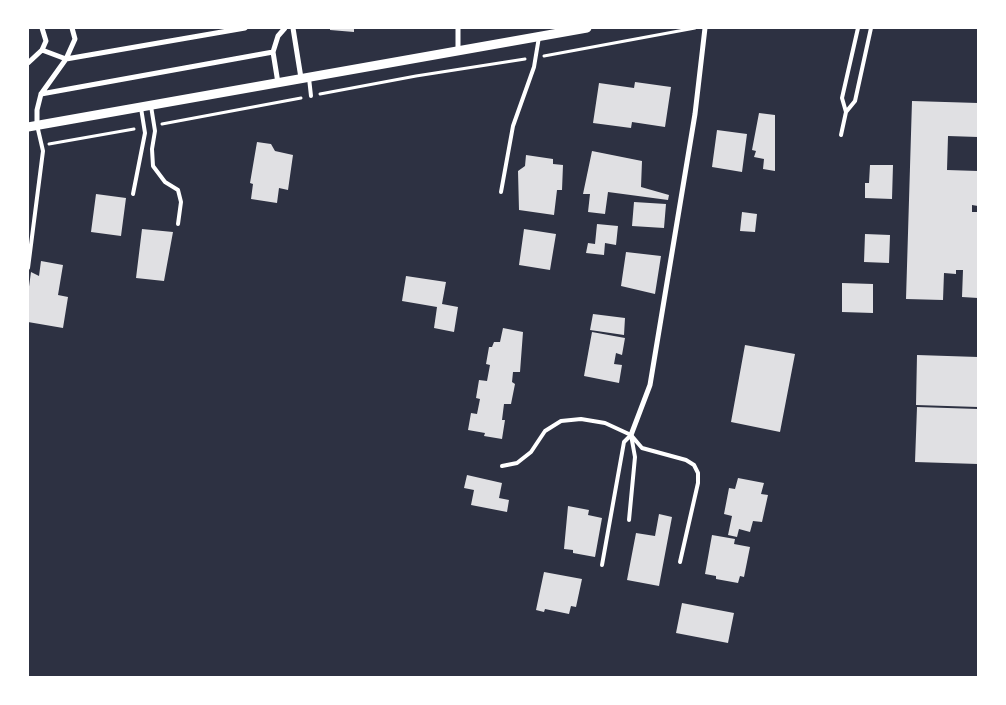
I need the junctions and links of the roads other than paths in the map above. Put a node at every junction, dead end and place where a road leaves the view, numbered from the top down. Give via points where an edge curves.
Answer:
1 (42, 28) edge
2 (72, 28) edge
3 (245, 28) edge
4 (285, 28) edge
5 (293, 28) edge
6 (458, 28) edge
7 (586, 28) edge
8 (705, 28) edge
9 (858, 28) edge
10 (871, 28) edge
11 (539, 36) junction
12 (458, 49) junction
13 (42, 50) junction
14 (273, 52) junction
15 (66, 59) junction
16 (28, 63) edge
17 (305, 78) junction
18 (278, 82) junction
19 (42, 94) junction
20 (311, 96) road end
21 (146, 106) junction
22 (846, 112) junction
23 (37, 126) junction
24 (28, 127) edge
25 (841, 135) dead end
26 (501, 192) dead end
27 (133, 194) dead end
28 (178, 224) dead end
29 (28, 268) edge
30 (631, 435) junction
31 (502, 466) dead end
32 (629, 520) dead end
33 (680, 562) dead end
34 (602, 564) dead end

1 - 13 street via 46,41
2 - 15 street via 74,39
3 - 15 street
4 - 14 street via 278,36
5 - 17 street via 298,62
6 - 12 street
7 - 11 street
8 - 30 street via 695,114 650,385
9 - 22 lane via 842,98
10 - 22 lane via 856,101
11 - 12 street
11 - 26 lane via 513,126
12 - 17 street
13 - 15 street
13 - 16 street
14 - 18 street
14 - 19 street
15 - 19 street
17 - 18 street
17 - 20 lane
18 - 21 street
19 - 23 street via 36,110
21 - 23 street
21 - 27 lane via 143,147
21 - 28 lane via 154,126 153,166 165,182 178,190 182,202
22 - 25 lane
23 - 24 street
23 - 29 lane via 43,151
30 - 31 lane via 606,423 581,419 561,421 545,431 524,458
30 - 32 lane via 635,457
30 - 33 lane via 642,448 686,460 698,473
30 - 34 lane via 624,442

